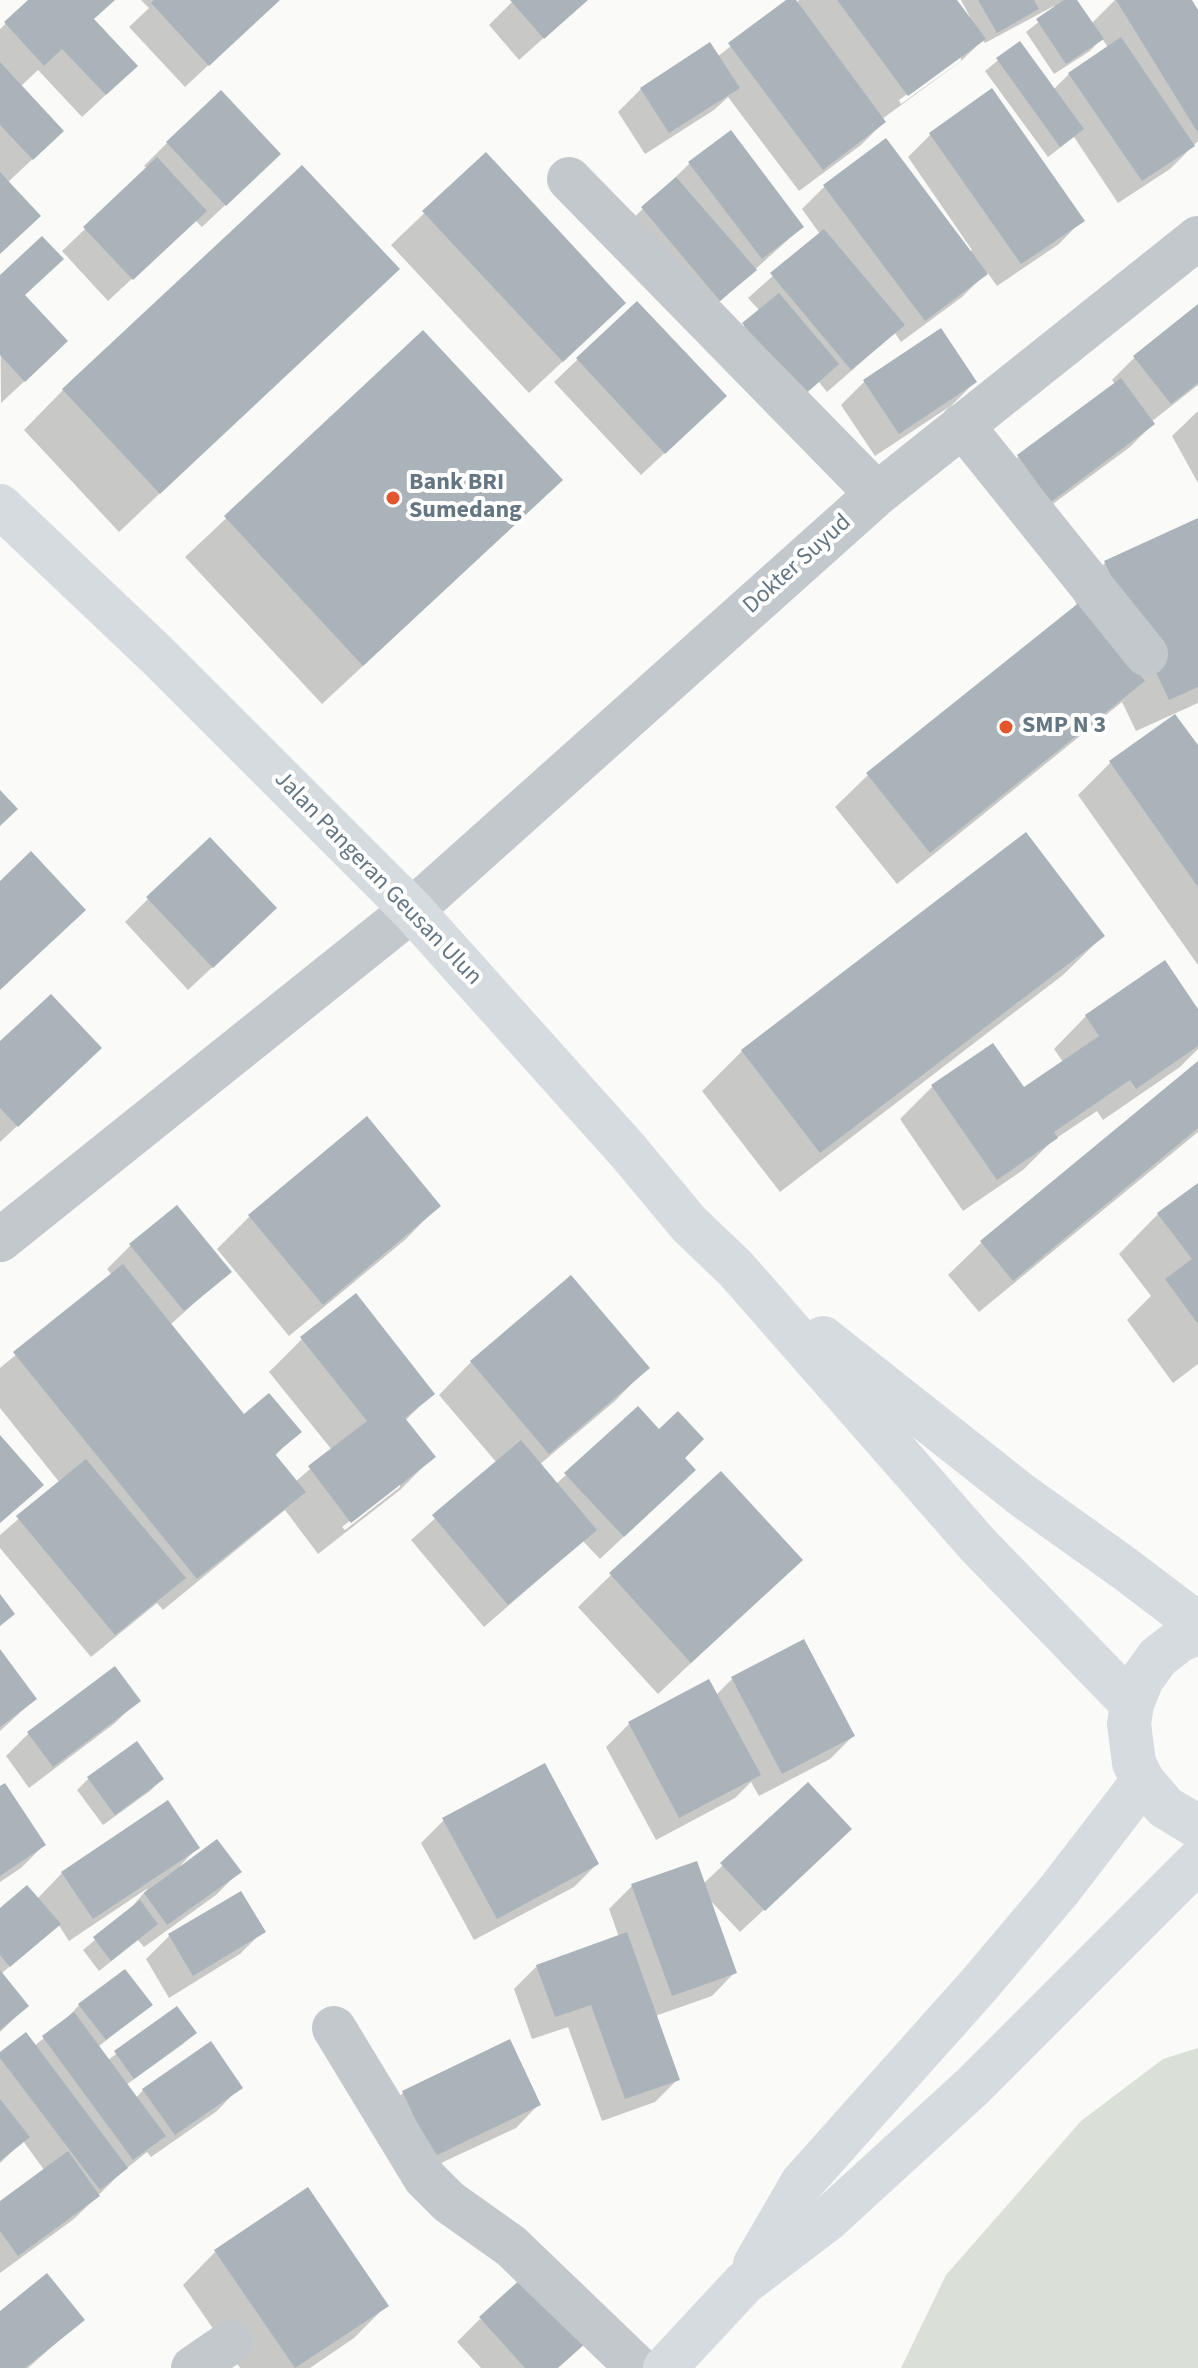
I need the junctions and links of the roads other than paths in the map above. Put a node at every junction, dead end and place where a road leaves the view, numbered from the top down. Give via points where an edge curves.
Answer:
1 (569, 179) dead end
2 (1198, 238) edge
3 (962, 425) junction
4 (877, 494) junction
5 (0, 506) edge
6 (1146, 654) dead end
7 (412, 910) junction
8 (0, 1240) edge
9 (736, 1269) junction
10 (1198, 1624) edge
11 (1198, 1633) edge
12 (1132, 1704) junction
13 (1143, 1781) junction
14 (1198, 1827) edge
15 (1198, 1861) edge
16 (334, 2028) dead end
17 (744, 2283) junction
18 (231, 2342) dead end
19 (193, 2368) edge
20 (638, 2368) edge
21 (665, 2368) edge

1 - 4 street
2 - 3 street, Dokter Suyud
3 - 4 street, Dokter Suyud
3 - 6 street
4 - 7 street, Dokter Suyud
5 - 7 main road, Jalan Pangeran Geusan Ulun
7 - 8 street, Dokter Suyud
7 - 9 main road, Jalan Pangeran Geusan Ulun via 689,1224
9 - 10 main road via 1023,1496
9 - 12 main road via 978,1545
11 - 12 main road via 1158,1657
12 - 13 main road via 1130,1744
13 - 14 main road via 1165,1807
13 - 17 main road via 989,1974 802,2183
15 - 17 main road via 972,2087 827,2220
16 - 20 street via 425,2178 511,2246
17 - 21 main road
18 - 19 street

